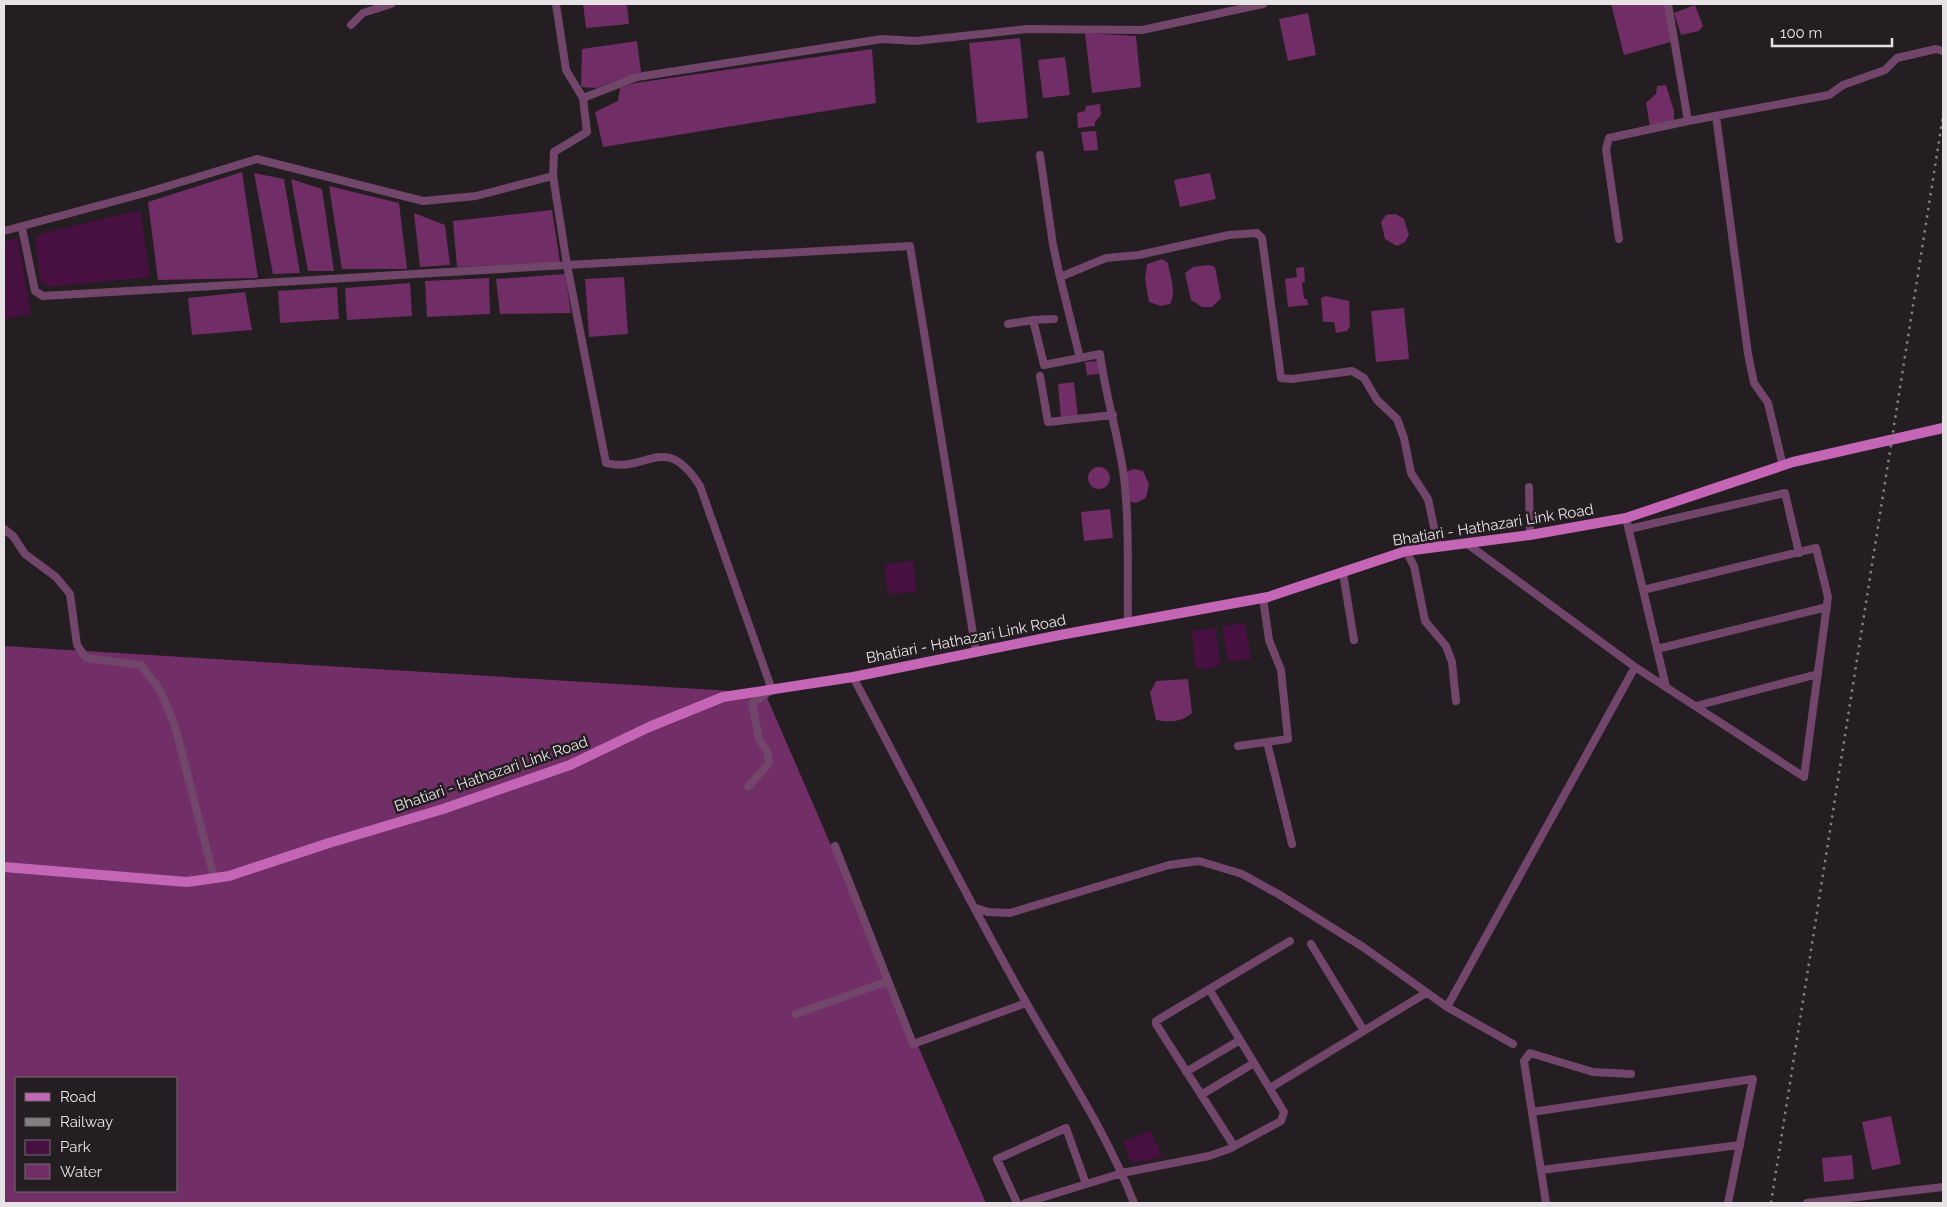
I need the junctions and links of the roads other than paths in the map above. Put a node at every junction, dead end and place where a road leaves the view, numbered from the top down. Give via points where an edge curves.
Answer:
1 (391, 4) edge
2 (556, 4) edge
3 (1263, 4) edge
4 (1668, 4) edge
5 (351, 25) dead end
6 (1943, 51) edge
7 (583, 98) junction
8 (1716, 116) junction
9 (1688, 121) junction
10 (1040, 155) dead end
11 (553, 176) junction
12 (22, 228) junction
13 (4, 231) edge
14 (1619, 239) dead end
15 (566, 265) junction
16 (1060, 277) junction
17 (1054, 319) dead end
18 (1033, 320) junction
19 (1008, 324) dead end
20 (1080, 358) junction
21 (1040, 376) dead end
22 (1113, 415) junction
23 (1943, 428) edge
24 (1783, 466) junction
25 (1529, 487) dead end
26 (1626, 518) junction
27 (4, 529) edge
28 (1628, 530) junction
29 (1530, 535) junction
30 (1466, 543) junction
31 (1438, 546) junction
32 (1406, 551) junction
33 (1799, 552) junction
34 (1343, 572) junction
35 (1643, 590) junction
36 (1262, 598) junction
37 (1826, 607) junction
38 (1128, 622) junction
39 (1354, 640) dead end
40 (1657, 649) junction
41 (976, 652) junction
42 (1634, 666) junction
43 (1818, 674) junction
44 (853, 677) junction
45 (1666, 687) junction
46 (772, 690) junction
47 (1456, 701) dead end
48 (1696, 706) junction
49 (1267, 742) junction
50 (1238, 746) dead end
51 (748, 787) dead end
52 (1292, 844) dead end
53 (836, 846) dead end
54 (4, 866) edge
55 (214, 878) junction
56 (976, 908) junction
57 (1290, 941) dead end
58 (1311, 944) dead end
59 (888, 981) junction
60 (1209, 989) junction
61 (1426, 993) junction
62 (1026, 1003) junction
63 (1447, 1006) junction
64 (796, 1014) dead end
65 (1364, 1031) junction
66 (1240, 1040) junction
67 (1513, 1044) dead end
68 (1254, 1063) junction
69 (1186, 1072) junction
70 (1631, 1074) dead end
71 (1270, 1088) junction
72 (1201, 1095) junction
73 (1532, 1112) junction
74 (1740, 1145) junction
75 (1234, 1146) junction
76 (1541, 1170) junction
77 (1122, 1173) junction
78 (1086, 1184) junction
79 (1943, 1187) edge
80 (1017, 1203) edge
81 (1025, 1203) edge
82 (1134, 1203) edge
83 (1546, 1203) edge
84 (1728, 1203) edge
85 (1807, 1203) edge

1 - 5 street via 363,13
2 - 7 street via 566,70
3 - 7 street via 1142,30 1028,29 916,41 882,39 637,77
4 - 9 street
6 - 8 street via 1936,49 1897,58 1885,70 1843,85 1829,96
7 - 11 street via 587,132 554,152
8 - 9 street
8 - 24 street via 1748,354 1754,382 1768,403
9 - 14 street via 1609,138 1606,149
10 - 16 street via 1052,245
11 - 12 street via 476,196 423,201 257,159
11 - 15 street
12 - 13 street
12 - 15 street via 35,290 43,296
15 - 41 street via 910,246
15 - 46 street via 606,463 614,465 654,457 672,458 688,467 700,486
16 - 20 street
16 - 31 street via 1106,258 1139,255 1229,235 1257,233 1262,238 1281,378 1352,371 1364,378 1378,400 1397,419 1411,473 1428,499
17 - 18 street
18 - 19 street
18 - 20 street via 1044,365
20 - 22 street via 1100,354
21 - 22 street via 1048,422
22 - 38 street via 1123,473
23 - 24 main road, Bhatiari - Hathazari Link Road
24 - 26 main road, Bhatiari - Hathazari Link Road
25 - 29 street
26 - 28 street
26 - 29 main road, Bhatiari - Hathazari Link Road
27 - 55 street via 25,554 56,577 70,594 77,646 86,658 141,665 160,690 175,726
28 - 33 street via 1785,493
28 - 35 street
29 - 30 main road, Bhatiari - Hathazari Link Road
30 - 31 main road, Bhatiari - Hathazari Link Road
30 - 42 street
31 - 32 main road, Bhatiari - Hathazari Link Road
32 - 34 main road, Bhatiari - Hathazari Link Road
32 - 47 street via 1414,566 1425,621 1446,646 1452,662
33 - 35 street
33 - 37 street via 1816,548 1828,597
34 - 36 main road, Bhatiari - Hathazari Link Road
34 - 39 street
35 - 40 street
36 - 38 main road, Bhatiari - Hathazari Link Road
36 - 49 street via 1269,640 1281,670 1288,739
37 - 40 street
37 - 43 street
38 - 41 main road, Bhatiari - Hathazari Link Road
40 - 45 street
41 - 44 main road, Bhatiari - Hathazari Link Road
42 - 45 street
42 - 63 street
43 - 48 street
43 - 48 street via 1804,777
44 - 46 main road, Bhatiari - Hathazari Link Road
44 - 56 street
45 - 48 street
46 - 51 street via 752,703 759,739 767,751 769,763
46 - 55 main road, Bhatiari - Hathazari Link Road via 722,697 570,765 444,809
49 - 50 street
49 - 52 street
53 - 59 street
54 - 55 main road, Bhatiari - Hathazari Link Road via 187,882
56 - 61 street via 1010,913 1169,865 1199,861 1242,874 1280,895 1363,947
56 - 62 street
57 - 60 street
58 - 65 street
59 - 62 street via 912,1044
59 - 64 street
60 - 66 street
60 - 69 street via 1156,1021
61 - 63 street
61 - 65 street
62 - 77 street
63 - 67 street
65 - 71 street
66 - 68 street
66 - 69 street
68 - 71 street
68 - 72 street
69 - 72 street
70 - 73 street via 1593,1072 1530,1053 1524,1061
71 - 75 street via 1284,1117
72 - 75 street
73 - 74 street via 1753,1079
73 - 76 street
74 - 76 street
74 - 84 street
75 - 77 street via 1209,1156
76 - 83 street
77 - 78 street
77 - 82 street
78 - 80 street via 1066,1128 997,1159
78 - 81 street
79 - 85 street

